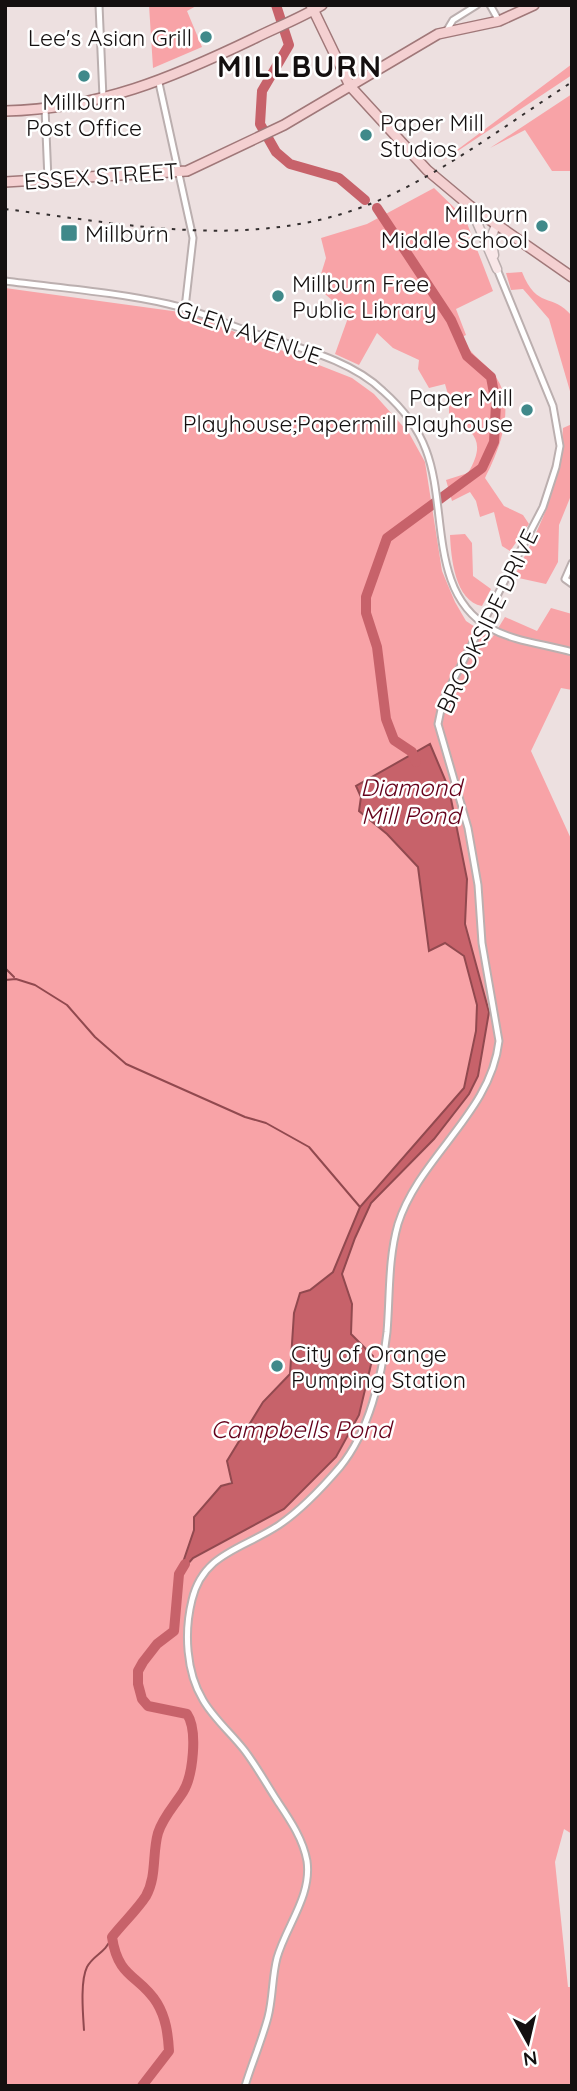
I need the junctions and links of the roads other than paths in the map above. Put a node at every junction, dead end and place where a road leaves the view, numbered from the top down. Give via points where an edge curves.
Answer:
1 (99, 5) edge
2 (477, 5) edge
3 (490, 5) edge
4 (534, 5) edge
5 (316, 7) edge
6 (517, 9) edge
7 (499, 21) junction
8 (447, 30) junction
9 (159, 83) junction
10 (350, 86) junction
11 (103, 98) junction
12 (45, 108) junction
13 (5, 111) edge
14 (180, 173) junction
15 (48, 180) junction
16 (5, 182) edge
17 (470, 206) junction
18 (493, 223) junction
19 (482, 237) junction
20 (497, 269) junction
21 (572, 276) edge
22 (5, 281) edge
23 (185, 308) junction
24 (572, 563) edge
25 (572, 584) edge
26 (481, 622) junction
27 (572, 652) edge
28 (245, 2086) edge

1 - 11 street
2 - 8 street via 453,20
3 - 7 street
4 - 6 main road, ESSEX STREET
5 - 9 main road
5 - 10 main road
6 - 7 main road, ESSEX STREET
7 - 8 main road, ESSEX STREET
8 - 10 main road, ESSEX STREET
9 - 11 main road
9 - 14 street
10 - 14 main road, ESSEX STREET via 260,138
10 - 17 main road via 427,170
11 - 12 main road
12 - 13 main road
12 - 15 street
14 - 15 main road, ESSEX STREET
14 - 23 street via 194,245
15 - 16 main road, ESSEX STREET
17 - 18 main road
17 - 19 main road, BROOKSIDE DRIVE
18 - 19 main road
18 - 20 main road, BROOKSIDE DRIVE
18 - 21 main road
19 - 20 main road, BROOKSIDE DRIVE
20 - 26 street, BROOKSIDE DRIVE via 553,405 560,446 542,507
22 - 23 street, GLEN AVENUE
23 - 26 street, GLEN AVENUE via 302,348 372,381 417,431 427,452 437,490 445,561 453,583
24 - 25 street via 565,579
26 - 27 street, GLEN AVENUE via 503,634
26 - 28 street, BROOKSIDE DRIVE via 443,700 438,724 468,828 478,884 482,943 499,1041 495,1066 410,1197 399,1222 380,1370 349,1455 282,1522 210,1564 199,1579 189,1613 190,1662 204,1701 246,1752 289,1817 307,1863 306,1888 278,1955 268,2016

